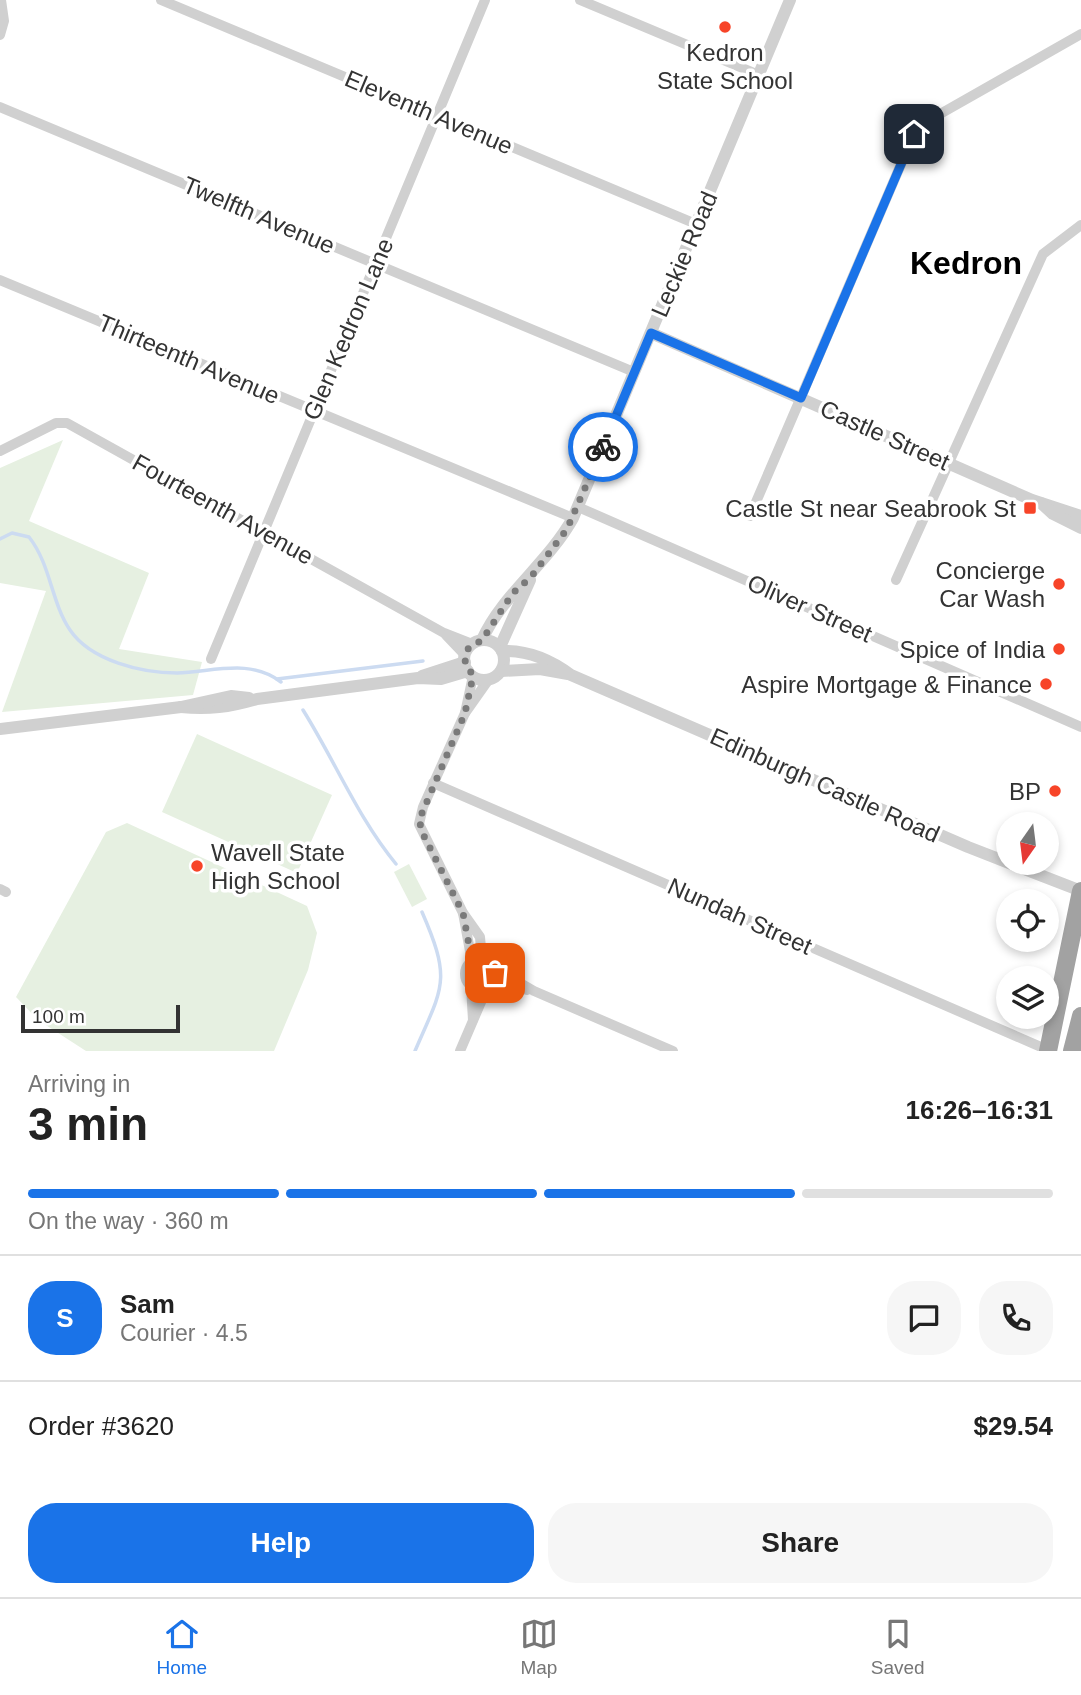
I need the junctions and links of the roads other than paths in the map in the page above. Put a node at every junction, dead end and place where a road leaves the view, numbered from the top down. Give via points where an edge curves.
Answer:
1 (1, 0) edge
2 (161, 0) edge
3 (485, 0) edge
4 (580, 0) edge
5 (790, 0) edge
6 (1081, 34) edge
7 (0, 35) edge
8 (759, 75) junction
9 (0, 107) edge
10 (437, 115) junction
11 (696, 224) junction
12 (1081, 225) edge
13 (375, 264) junction
14 (0, 280) edge
15 (651, 333) junction
16 (634, 372) junction
17 (801, 398) junction
18 (314, 411) junction
19 (0, 451) edge
20 (947, 463) junction
21 (1041, 503) junction
22 (575, 512) junction
23 (750, 516) dead end
24 (1081, 516) edge
25 (1081, 528) edge
26 (263, 532) junction
27 (531, 577) junction
28 (896, 580) dead end
29 (501, 649) junction
30 (471, 658) junction
31 (211, 659) dead end
32 (501, 671) junction
33 (571, 675) junction
34 (489, 679) junction
35 (465, 713) junction
36 (1081, 727) edge
37 (0, 729) edge
38 (433, 782) junction
39 (1081, 891) edge
40 (477, 960) junction
41 (494, 968) junction
42 (490, 985) junction
43 (471, 987) junction
44 (534, 991) junction
45 (1081, 1016) edge
46 (473, 1020) junction
47 (1048, 1050) edge
48 (460, 1051) edge
49 (673, 1051) edge
50 (1072, 1051) edge

1 - 7 street via 4,21
2 - 10 street, Eleventh Avenue
3 - 10 street, Glen Kedron Lane
4 - 8 street
5 - 8 street, Leckie Road
6 - 17 street via 933,118 914,134
8 - 11 street, Leckie Road
9 - 13 street, Twelfth Avenue
10 - 11 street, Eleventh Avenue
10 - 13 street, Glen Kedron Lane
11 - 15 street, Leckie Road
12 - 20 street via 1043,254
13 - 16 street, Twelfth Avenue
13 - 18 street, Glen Kedron Lane
14 - 18 street, Thirteenth Avenue
15 - 16 street, Leckie Road
15 - 17 street, Castle Street
16 - 22 street, Leckie Road
17 - 20 street, Castle Street
17 - 23 street
18 - 22 street, Thirteenth Avenue
18 - 26 street, Glen Kedron Lane
19 - 26 street, Fourteenth Avenue via 56,423 67,423
20 - 21 street, Castle Street
20 - 28 street
21 - 24 street, Castle Street
21 - 25 street, Castle Street
22 - 27 street, Leckie Road
22 - 36 street, Oliver Street
26 - 30 street, Fourteenth Avenue via 444,633
26 - 31 street, Glen Kedron Lane
27 - 29 street, Leckie Road
27 - 30 street, Leckie Road via 513,593
29 - 30 street, Edinburgh Castle Road
29 - 32 street
29 - 33 street, Edinburgh Castle Road via 553,662
30 - 34 street
30 - 35 street
30 - 37 street via 441,679 257,699 232,707 181,707
32 - 33 street, Edinburgh Castle Road via 540,669
32 - 34 street
33 - 39 street, Edinburgh Castle Road via 968,848
34 - 35 street
35 - 38 street
38 - 40 street via 419,824 463,913
38 - 47 street, Nundah Street
39 - 47 highway
40 - 41 street
40 - 43 street via 464,974
41 - 42 street
41 - 44 street
42 - 43 street
42 - 44 street
42 - 46 street
43 - 46 street
44 - 49 street
45 - 50 highway
46 - 48 street

